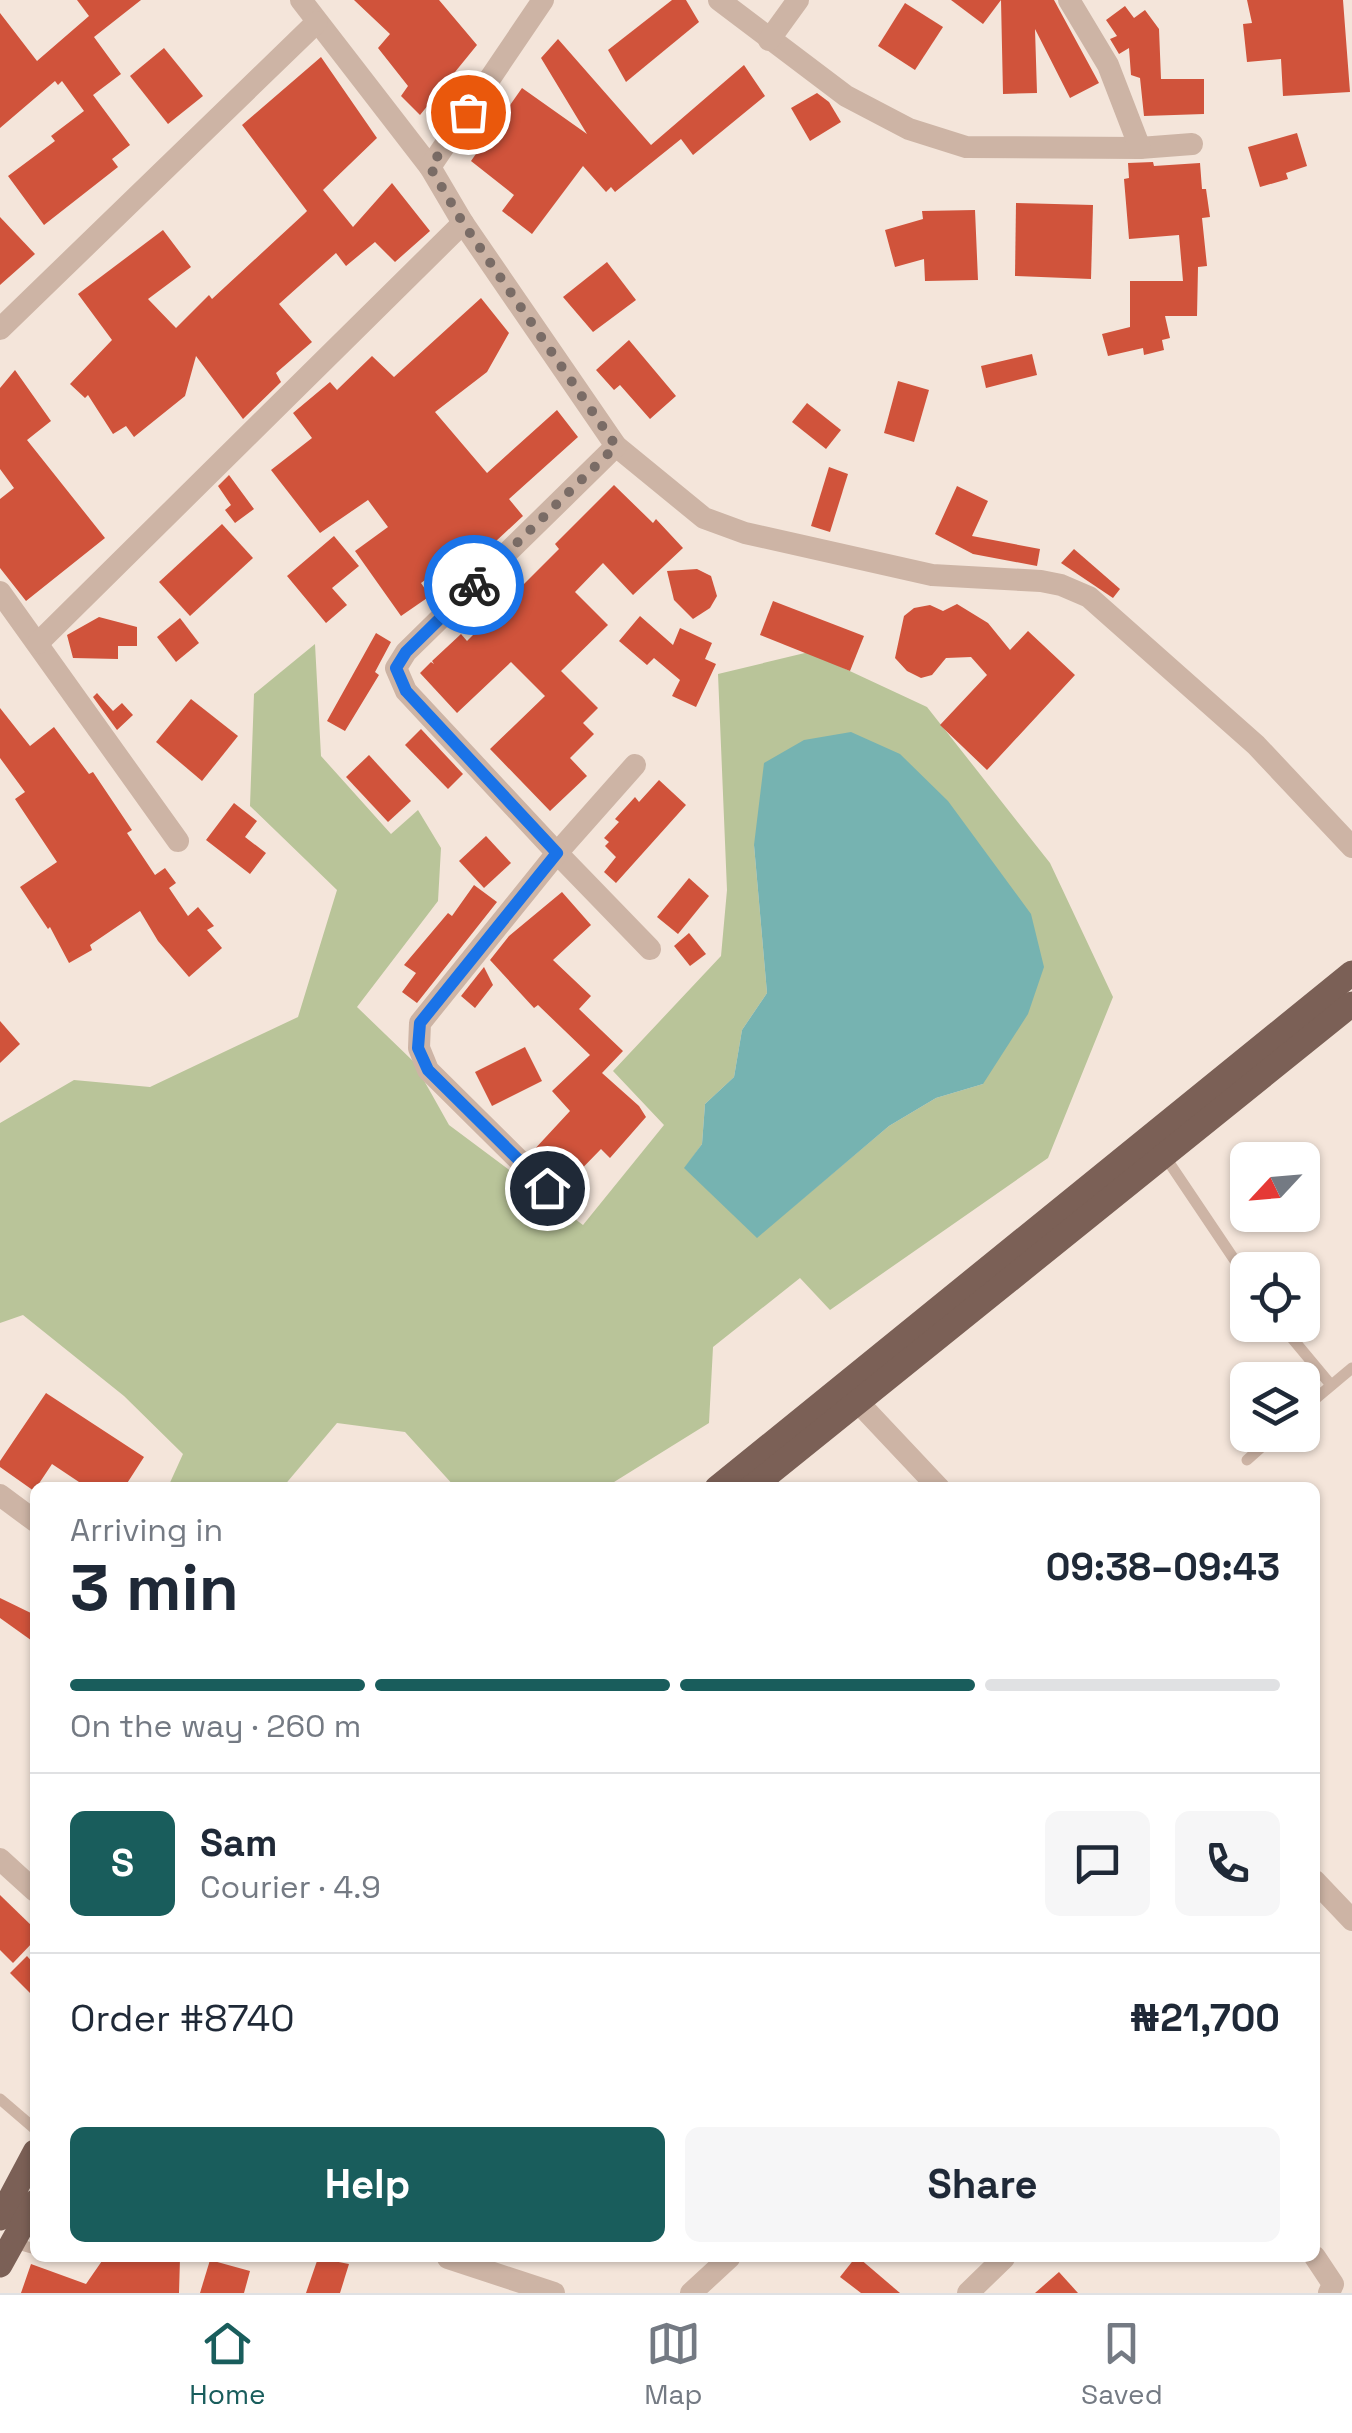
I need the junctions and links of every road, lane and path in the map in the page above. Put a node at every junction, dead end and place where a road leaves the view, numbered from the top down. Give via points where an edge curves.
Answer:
1 (301, 0) edge
2 (544, 0) edge
3 (718, 0) edge
4 (798, 0) edge
5 (1069, 0) edge
6 (317, 22) junction
7 (769, 40) junction
8 (1192, 144) dead end
9 (1140, 148) junction
10 (430, 167) junction
11 (463, 223) junction
12 (0, 330) edge
13 (616, 446) junction
14 (0, 592) edge
15 (38, 643) junction
16 (635, 765) dead end
17 (178, 842) dead end
18 (1352, 847) edge
19 (557, 853) junction
20 (650, 949) dead end
21 (1352, 973) edge
22 (1352, 1004) edge
23 (1164, 1155) junction
24 (547, 1188) dead end
25 (1230, 1253) edge
26 (1296, 1342) edge
27 (1352, 1368) edge
28 (1331, 1384) junction
29 (1320, 1394) edge
30 (857, 1402) junction
31 (1256, 1452) edge
32 (1247, 1460) dead end
33 (724, 1482) edge
34 (759, 1482) edge
35 (933, 1482) edge
36 (0, 1495) edge
37 (30, 1517) edge
38 (0, 1859) edge
39 (1320, 1886) edge
40 (30, 1887) edge
41 (1352, 1920) edge
42 (0, 2099) edge
43 (30, 2125) edge
44 (30, 2171) edge
45 (30, 2211) edge
46 (11, 2243) edge
47 (460, 2262) edge
48 (726, 2262) edge
49 (995, 2262) edge
50 (1319, 2262) edge
51 (554, 2293) edge
52 (692, 2293) edge
53 (968, 2293) edge
54 (1329, 2293) edge

1 - 6 street
2 - 10 street
3 - 7 street
4 - 7 street
5 - 9 street via 1108,65
6 - 10 street
6 - 12 street
7 - 9 street via 846,96 910,129 966,147
8 - 9 street
10 - 11 street
11 - 13 street
11 - 15 street
13 - 18 street via 704,518 745,533 932,576 1041,582 1090,596 1256,745
13 - 19 street via 396,668 406,691
14 - 15 street
15 - 17 street
16 - 19 street
19 - 20 street
19 - 24 street via 420,1023 418,1048 428,1070
21 - 33 main road
22 - 23 main road
23 - 25 lane
23 - 30 main road
26 - 28 lane
27 - 28 lane
28 - 29 lane
30 - 34 main road
30 - 35 street
31 - 32 lane
36 - 37 street
38 - 40 street
39 - 41 street
42 - 43 lane
44 - 46 main road
45 - 46 main road
47 - 51 street
48 - 52 street
49 - 53 street
50 - 54 street via 1334,2284

